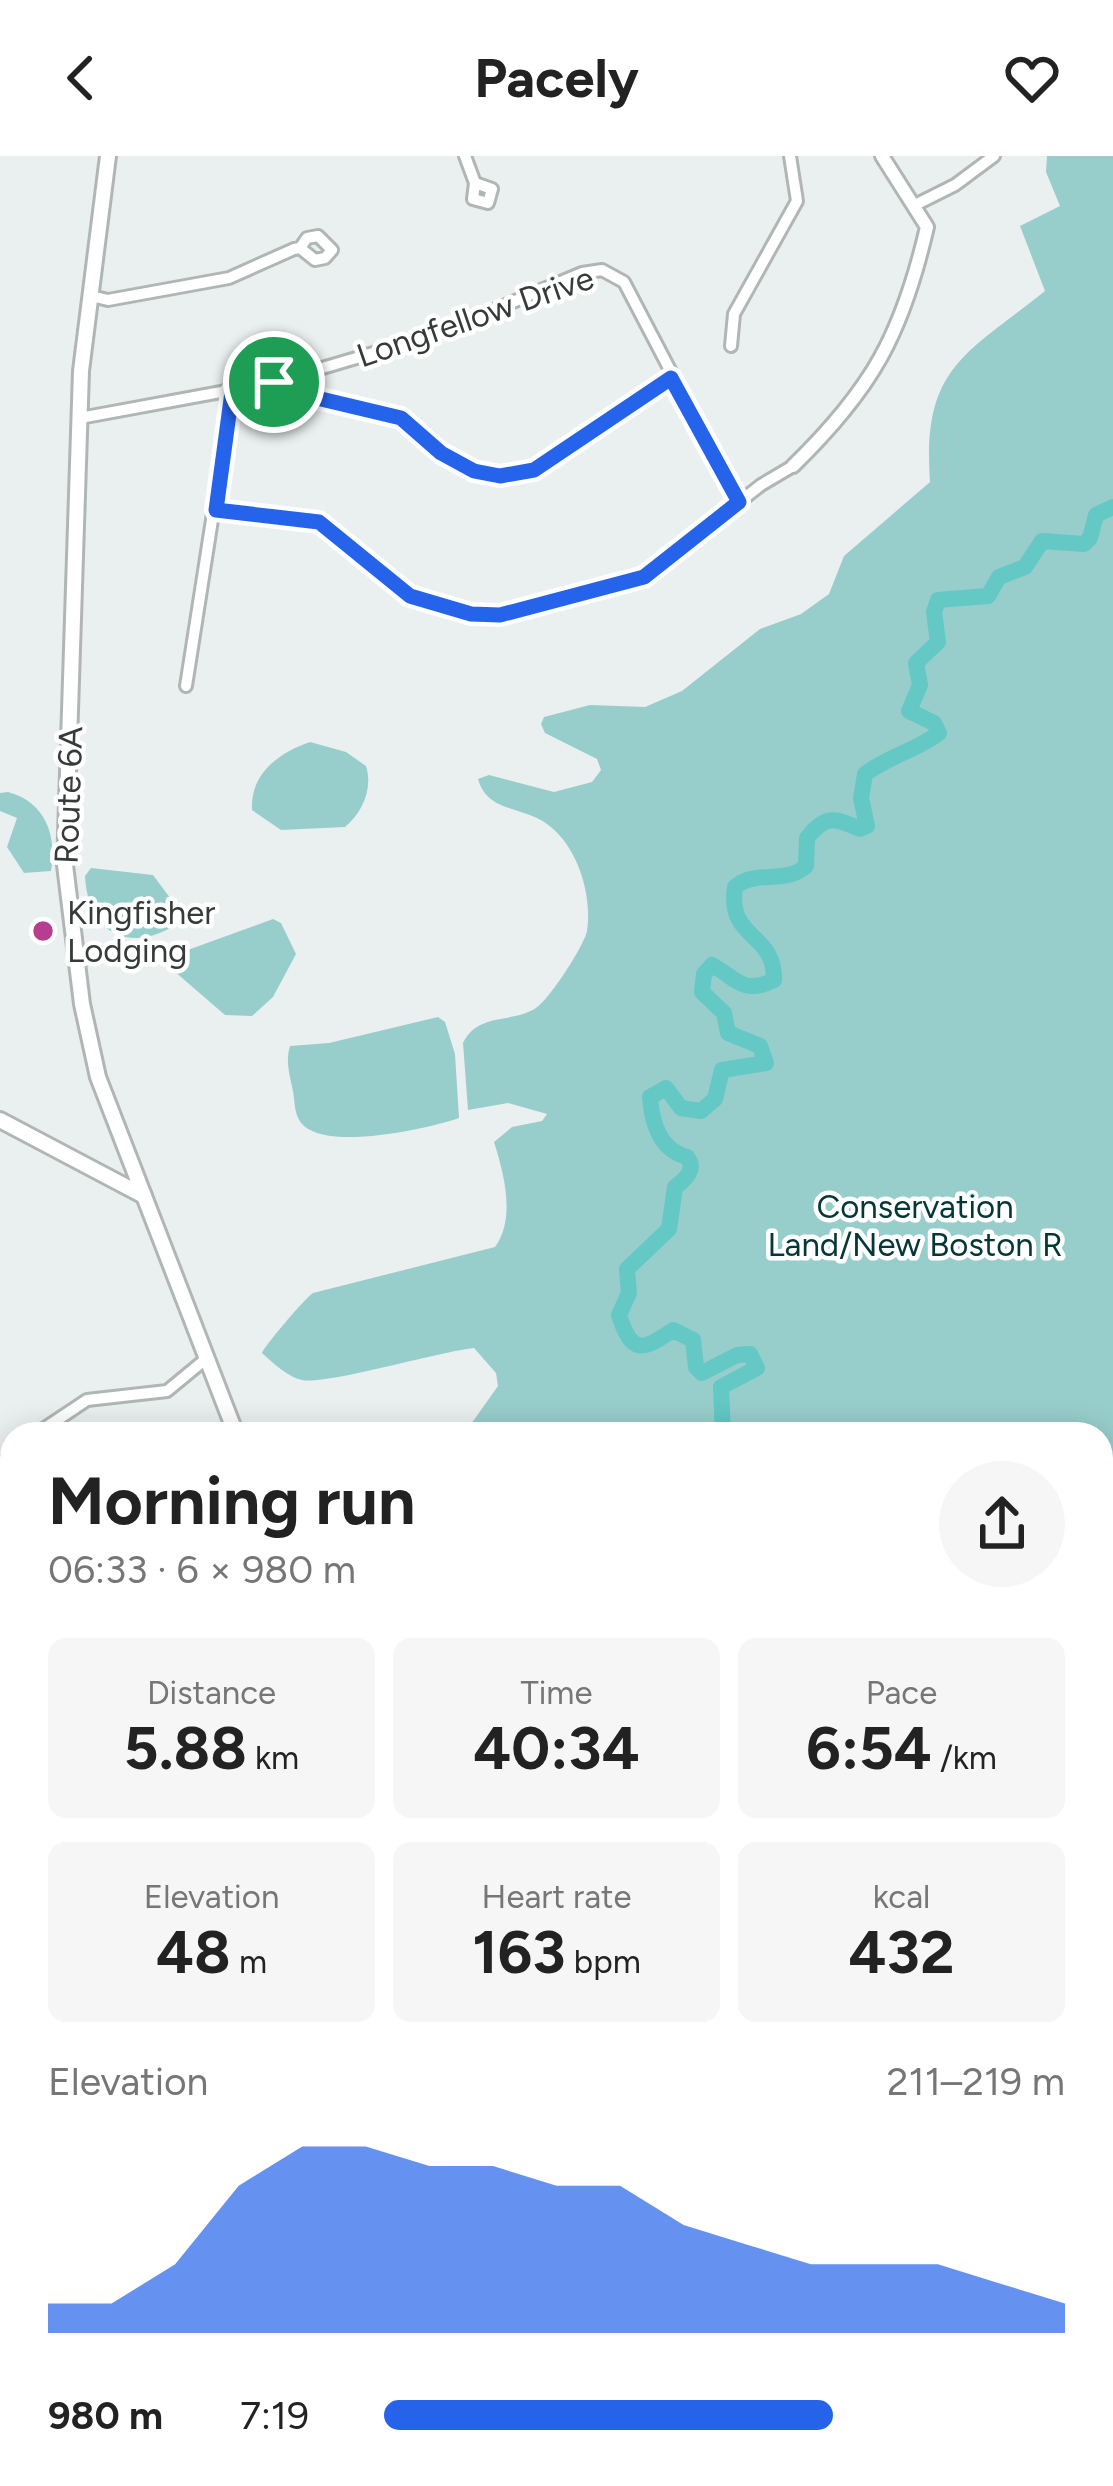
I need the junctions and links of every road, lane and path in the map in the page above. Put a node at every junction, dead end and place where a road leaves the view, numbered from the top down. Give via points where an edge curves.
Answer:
1 (108, 156) edge
2 (465, 156) edge
3 (790, 156) edge
4 (882, 156) edge
5 (994, 156) edge
6 (475, 183) dead end
7 (915, 205) junction
8 (299, 248) dead end
9 (91, 296) junction
10 (731, 346) dead end
11 (671, 378) junction
12 (274, 382) junction
13 (232, 392) junction
14 (80, 418) junction
15 (793, 466) joint
16 (739, 502) junction
17 (216, 510) junction
18 (186, 686) dead end
19 (0, 1120) edge
20 (144, 1196) junction
21 (207, 1358) junction
22 (54, 1422) edge
23 (231, 1422) edge

1 - 9 main road, Route 6A
2 - 6 street
3 - 10 street via 797,201 734,314
4 - 7 street
5 - 7 street
7 - 15 street via 927,227 910,298 844,416
8 - 9 street via 229,278 108,300
9 - 14 main road, Route 6A
11 - 12 street via 534,470 500,476 441,453 401,418
11 - 12 street, Longfellow Drive via 624,282 602,270 434,335
11 - 16 street, Longfellow Drive
12 - 13 street, Longfellow Drive
13 - 14 street, Longfellow Drive
13 - 17 street
14 - 20 main road, Route 6A via 66,891 90,1049
15 - 16 street
16 - 17 street via 644,577 500,615 410,596 319,522
17 - 18 street
19 - 20 main road
20 - 21 main road, Route 6A
21 - 22 street via 167,1391 87,1400
21 - 23 main road, Route 6A

